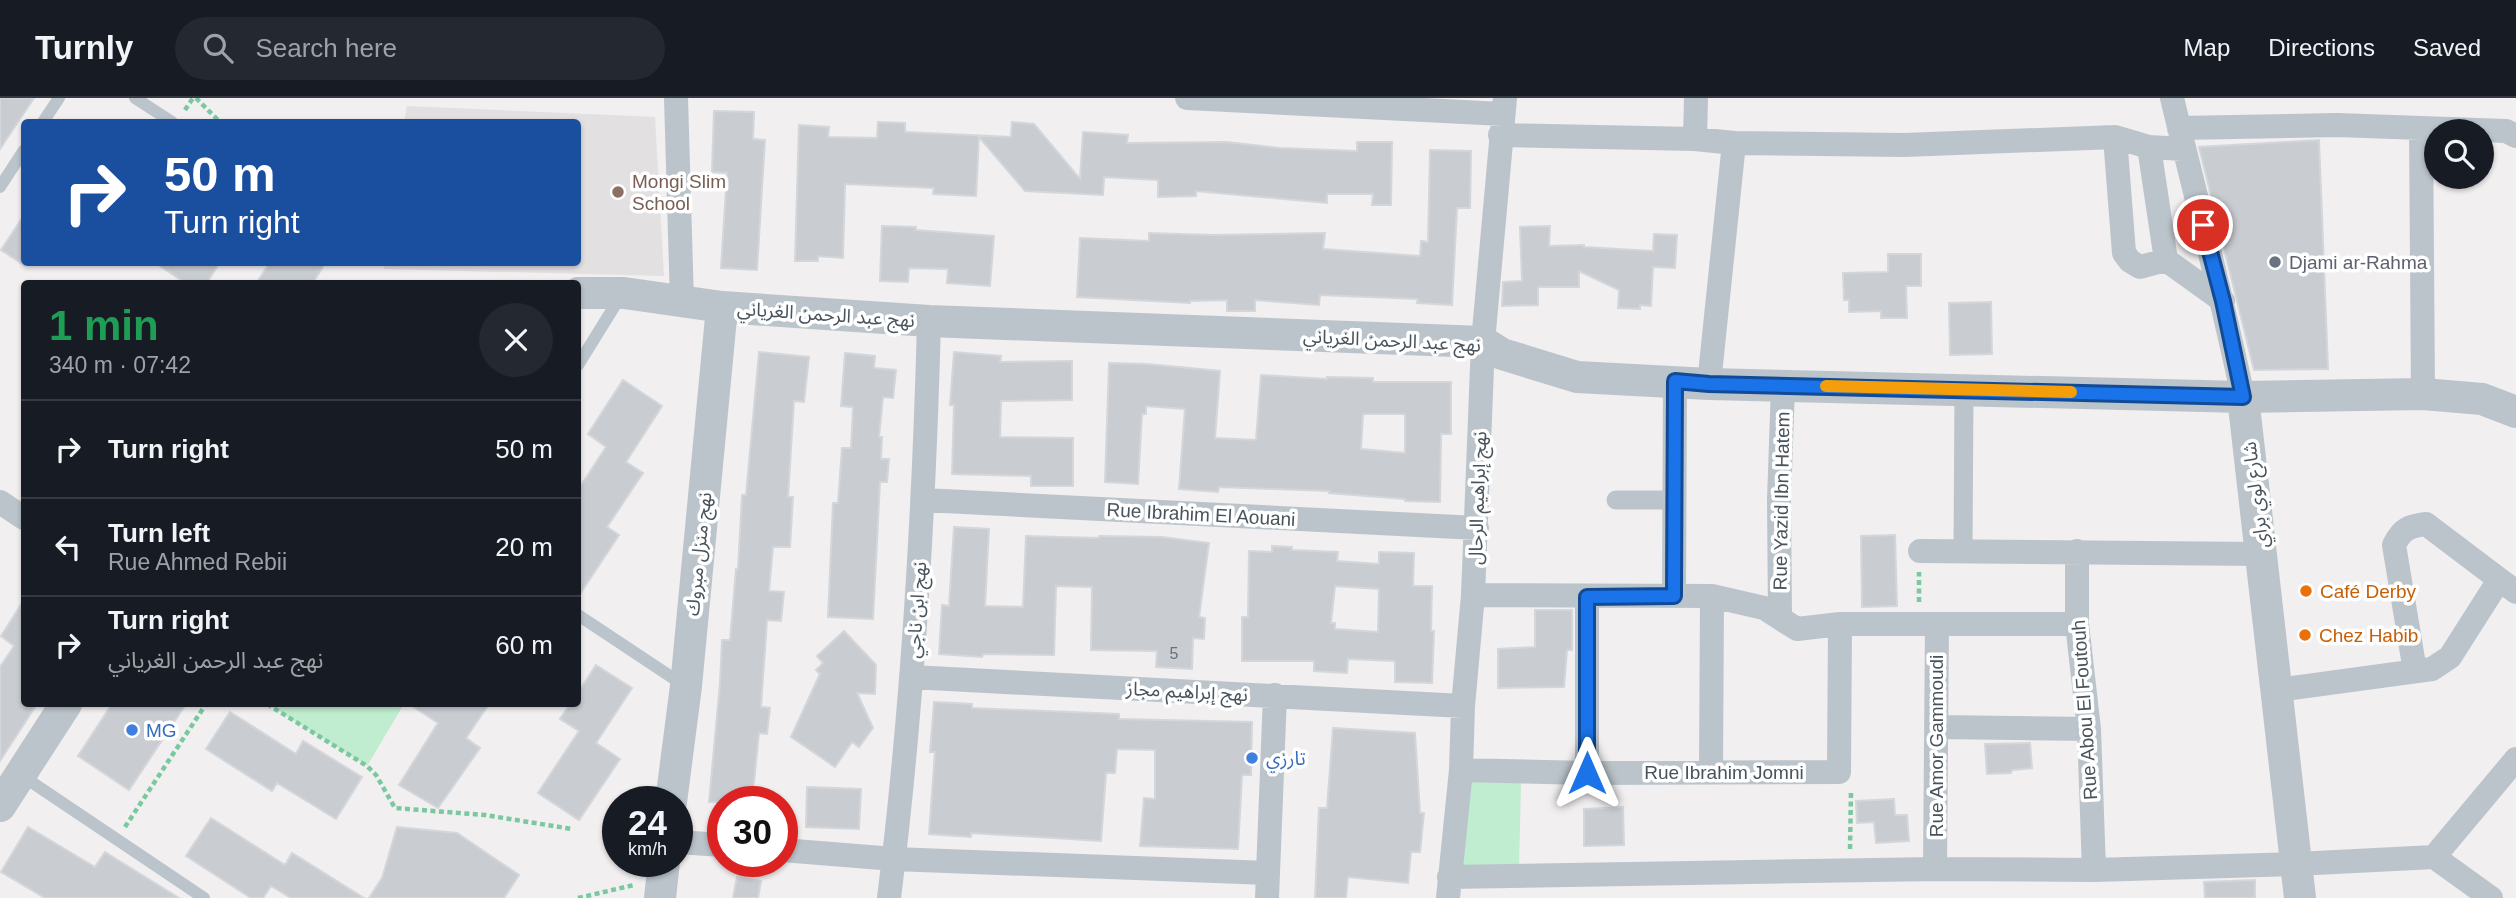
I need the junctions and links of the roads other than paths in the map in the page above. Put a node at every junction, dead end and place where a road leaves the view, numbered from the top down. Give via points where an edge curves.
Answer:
1 (59, 98) edge
2 (135, 98) edge
3 (676, 98) edge
4 (1187, 98) edge
5 (1696, 98) edge
6 (2172, 98) edge
7 (1503, 116) edge
8 (45, 119) edge
9 (167, 119) edge
10 (2421, 128) junction
11 (2516, 136) edge
12 (2115, 137) junction
13 (2181, 138) junction
14 (1695, 139) junction
15 (1734, 143) junction
16 (2149, 147) junction
17 (21, 155) edge
18 (0, 187) edge
19 (2166, 260) junction
20 (581, 293) edge
21 (624, 293) junction
22 (2223, 301) junction
23 (682, 302) junction
24 (722, 307) junction
25 (929, 321) junction
26 (1483, 342) junction
27 (581, 360) edge
28 (1675, 381) junction
29 (1709, 384) junction
30 (1783, 386) junction
31 (1964, 389) junction
32 (2423, 394) junction
33 (2243, 397) junction
34 (2516, 412) edge
35 (924, 500) junction
36 (1616, 500) dead end
37 (1675, 500) junction
38 (0, 502) edge
39 (21, 516) edge
40 (1477, 528) junction
41 (1920, 551) road end
42 (1963, 551) junction
43 (2077, 551) junction
44 (2262, 554) junction
45 (2508, 586) edge
46 (1473, 595) junction
47 (1674, 596) junction
48 (1712, 596) junction
49 (1587, 597) junction
50 (581, 617) edge
51 (1780, 617) junction
52 (1840, 624) junction
53 (1928, 624) junction
54 (2077, 624) junction
55 (2415, 671) junction
56 (911, 677) junction
57 (686, 686) junction
58 (2278, 690) junction
59 (1275, 695) junction
60 (1463, 705) junction
61 (64, 707) edge
62 (1937, 727) junction
63 (2089, 729) junction
64 (2516, 759) edge
65 (1461, 770) junction
66 (1712, 772) junction
67 (1587, 773) junction
68 (20, 775) junction
69 (673, 786) edge
70 (0, 807) edge
71 (798, 851) edge
72 (2434, 857) junction
73 (894, 859) junction
74 (2296, 864) junction
75 (1935, 869) junction
76 (2094, 870) junction
77 (1268, 873) junction
78 (1448, 887) edge
79 (204, 898) edge
80 (889, 898) edge
81 (1267, 898) edge
82 (2300, 898) edge
83 (2491, 898) edge

1 - 8 lane
2 - 9 lane
3 - 23 street
4 - 7 street
5 - 14 street
6 - 13 street, شارع لوي براي
7 - 14 street
7 - 26 street, نهج إبراهيم الرحال
10 - 11 street via 2507,131
10 - 13 street via 2337,125
10 - 32 street
12 - 15 street via 1904,145
12 - 16 street
12 - 19 street via 2124,253 2140,267
13 - 16 street
13 - 22 street, شارع لوي براي
14 - 15 street
15 - 29 street
16 - 19 street
17 - 18 lane
19 - 22 street
20 - 21 street, نهج عبد الرحمن الغرياني
21 - 23 street, نهج عبد الرحمن الغرياني
21 - 27 lane
22 - 33 street, شارع لوي براي
23 - 24 street, نهج عبد الرحمن الغرياني
24 - 25 street, نهج عبد الرحمن الغرياني
24 - 57 street, نهج منزل مبروك
25 - 26 street, نهج عبد الرحمن الغرياني
25 - 35 street, نهج ابن ناجي
26 - 28 street, نهج عبد الرحمن الغرياني via 1502,355 1577,377
26 - 40 street, نهج إبراهيم الرحال
28 - 29 street, نهج عبد الرحمن الغرياني
28 - 37 street
29 - 30 street, نهج عبد الرحمن الغرياني
30 - 31 street, نهج عبد الرحمن الغرياني
30 - 51 street, Rue Yazid Ibn Hatem
31 - 33 street, نهج عبد الرحمن الغرياني
31 - 42 street
32 - 33 street, نهج عبد الرحمن الغرياني
32 - 34 street, نهج عبد الرحمن الغرياني via 2482,399
33 - 44 street, شارع لوي براي
35 - 40 street, Rue Ibrahim El Aouani
35 - 56 street, نهج ابن ناجي
36 - 37 street
37 - 47 street
38 - 39 street
40 - 46 street, نهج إبراهيم الرحال
41 - 42 street
42 - 43 street
43 - 44 street
43 - 54 street, Rue Abou El Foutouh
44 - 58 street, شارع لوي براي
45 - 55 street via 2450,657 2432,670
45 - 55 street via 2427,524 2408,527 2399,535 2394,545
46 - 49 street
46 - 60 street, نهج إبراهيم الرحال
47 - 48 street
47 - 49 street
48 - 51 street via 1765,608
48 - 66 street
49 - 67 street
50 - 57 lane
51 - 52 street via 1797,629
52 - 53 street
52 - 66 street, Rue Ibrahim Jomni via 1839,772
53 - 54 street
53 - 62 street, Rue Amor Gammoudi
54 - 63 street, Rue Abou El Foutouh
55 - 58 street
56 - 59 street, نهج إبراهيم مجاز
56 - 73 street, نهج ابن ناجي
57 - 69 street, نهج منزل مبروك
58 - 74 street, شارع لوي براي
59 - 60 street, نهج إبراهيم مجاز
59 - 77 street
60 - 65 street, نهج إبراهيم الرحال
61 - 68 street
62 - 63 street
62 - 75 street, Rue Amor Gammoudi
63 - 76 street, Rue Abou El Foutouh
64 - 72 street
65 - 67 street, Rue Ibrahim Jomni
65 - 78 street, نهج إبراهيم الرحال
66 - 67 street, Rue Ibrahim Jomni
68 - 70 street
68 - 79 lane
71 - 73 street
72 - 74 street
72 - 83 street
73 - 77 street
73 - 80 street, نهج ابن ناجي
74 - 76 street
74 - 82 street, شارع لوي براي
75 - 76 street
75 - 78 street
77 - 81 street

